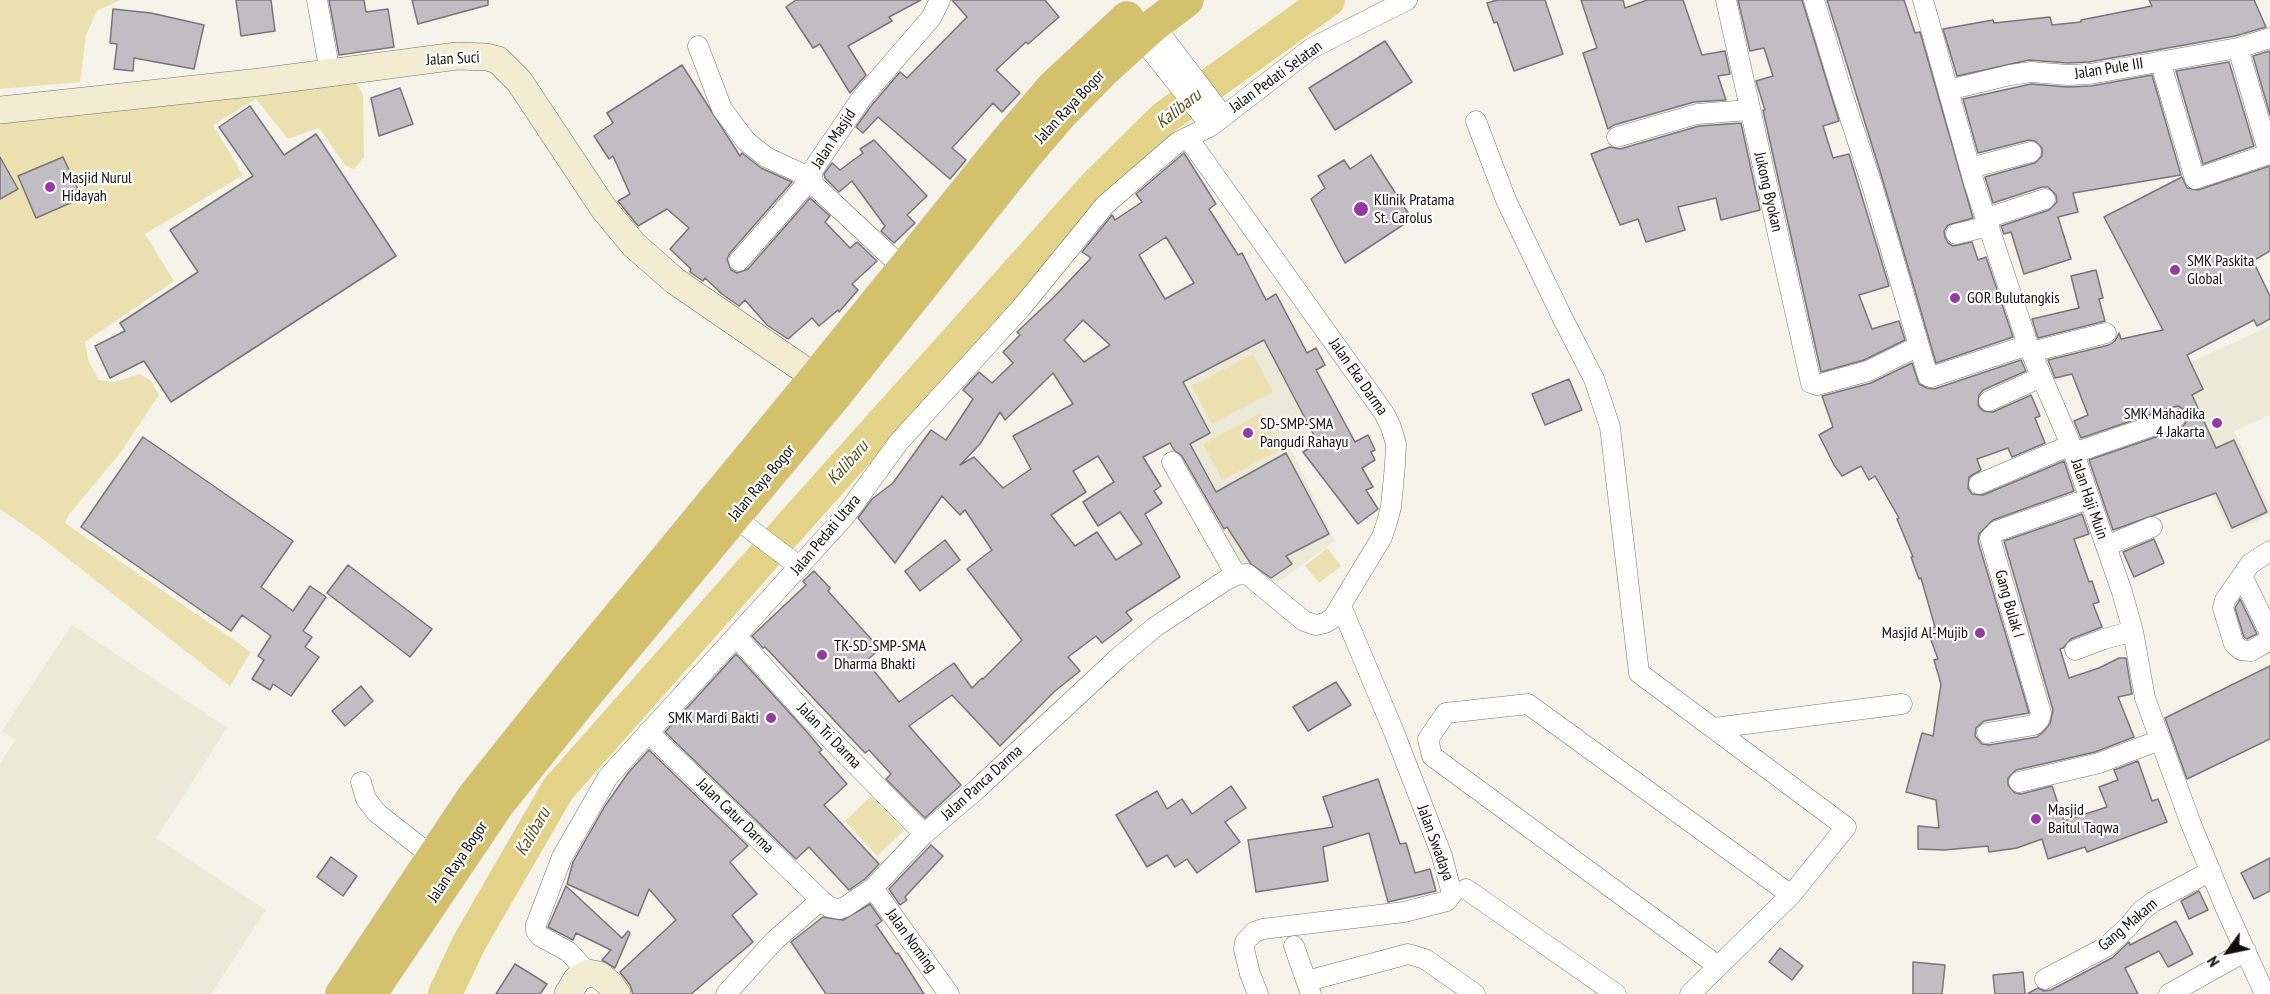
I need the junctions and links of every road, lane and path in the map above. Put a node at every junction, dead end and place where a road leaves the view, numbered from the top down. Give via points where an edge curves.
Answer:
1 (317, 0) edge
2 (940, 0) edge
3 (1187, 0) edge
4 (1407, 0) edge
5 (1726, 0) edge
6 (1814, 0) edge
7 (1923, 0) edge
8 (1154, 34) edge
9 (2270, 38) edge
10 (698, 46) dead end
11 (2238, 48) junction
12 (2160, 61) junction
13 (330, 73) junction
14 (1948, 90) junction
15 (0, 110) edge
16 (1749, 110) junction
17 (1217, 121) junction
18 (1476, 121) dead end
19 (1617, 137) dead end
20 (1188, 138) junction
21 (2031, 152) dead end
22 (1970, 168) junction
23 (812, 181) junction
24 (2045, 199) dead end
25 (1988, 222) junction
26 (1956, 234) dead end
27 (740, 261) dead end
28 (903, 268) junction
29 (2106, 333) dead end
30 (1919, 346) junction
31 (2029, 349) junction
32 (2041, 377) junction
33 (827, 385) junction
34 (1989, 401) dead end
35 (2175, 418) dead end
36 (2072, 449) junction
37 (1172, 462) dead end
38 (1979, 484) dead end
39 (2088, 499) junction
40 (734, 517) junction
41 (2152, 528) dead end
42 (2106, 546) junction
43 (2270, 551) edge
44 (800, 567) junction
45 (1244, 576) junction
46 (2242, 576) junction
47 (1341, 606) junction
48 (2133, 631) junction
49 (2270, 633) edge
50 (736, 636) junction
51 (2270, 640) edge
52 (2076, 650) dead end
53 (1902, 705) dead end
54 (1714, 728) junction
55 (648, 732) junction
56 (1987, 733) dead end
57 (2160, 740) junction
58 (361, 782) dead end
59 (2019, 782) dead end
60 (924, 834) junction
61 (433, 857) junction
62 (2211, 871) junction
63 (873, 888) junction
64 (1466, 889) dead end
65 (1791, 895) junction
66 (821, 900) junction
67 (1294, 946) dead end
68 (2246, 951) junction
69 (1718, 966) junction
70 (588, 973) junction
71 (2045, 979) dead end
72 (1309, 988) edge
73 (342, 994) edge
74 (370, 994) edge
75 (568, 994) edge
76 (617, 994) edge
77 (726, 994) edge
78 (949, 994) edge
79 (1258, 994) edge
80 (1475, 994) edge
81 (1616, 994) edge
82 (1690, 994) edge
83 (2169, 994) edge
84 (2265, 994) edge

1 - 13 street
2 - 23 street, Jalan Masjid via 931,18 861,99 812,171
3 - 8 highway, Jalan Raya Bogor
4 - 17 street, Jalan Pedati Selatan via 1312,48
5 - 16 street, Jukong Byokan
6 - 30 street
7 - 14 street, Jalan Haji Muin
8 - 17 street
8 - 28 highway, Jalan Raya Bogor via 1092,50 1053,87
8 - 33 highway, Jalan Raya Bogor via 1079,95
9 - 11 street, Jalan Pule III
10 - 23 street via 722,109 746,141 766,157
11 - 12 street, Jalan Pule III
11 - 12 street via 2269,154 2195,179
12 - 14 street, Jalan Pule III via 2090,74 2031,72
13 - 15 street, Jalan Suci
13 - 33 street, Jalan Suci via 457,56 498,60 525,89 618,228 654,263 714,299
14 - 22 street, Jalan Haji Muin
16 - 19 street via 1697,114
16 - 30 street, Jukong Byokan via 1811,383 1816,385 1869,370
17 - 20 street, Jalan Pedati Utara
18 - 54 street via 1506,200 1594,379 1610,426 1640,673
20 - 44 street, Jalan Pedati Utara via 1178,142 1105,205 1021,308 898,443 845,516
20 - 47 street, Jalan Eka Darma via 1391,427 1396,444 1387,522
21 - 22 street
22 - 25 street, Jalan Haji Muin
23 - 27 street
23 - 28 street, Jalan Masjid
24 - 25 street
25 - 26 street
25 - 31 street, Jalan Haji Muin
28 - 33 highway, Jalan Raya Bogor
29 - 31 street
30 - 31 street via 1930,377
31 - 32 street, Jalan Haji Muin
32 - 34 street
32 - 36 street, Jalan Haji Muin
33 - 40 highway, Jalan Raya Bogor
33 - 61 highway, Jalan Raya Bogor via 568,677 474,796
35 - 36 street
36 - 38 street
36 - 39 street, Jalan Haji Muin
37 - 45 street
39 - 42 street, Jalan Haji Muin
39 - 56 street, Gang Bulak I via 1997,531 1990,538 2041,713 2034,725
40 - 44 street
40 - 74 highway, Jalan Raya Bogor via 498,804
41 - 42 street
42 - 48 street, Jalan Haji Muin
43 - 46 street via 2250,564
44 - 50 street, Jalan Pedati Utara
45 - 47 street, Jalan Eka Darma via 1304,621 1325,623
45 - 60 street, Jalan Panca Darma via 1155,627
46 - 49 street
46 - 51 street via 2223,608 2235,644 2241,650 2251,651
47 - 79 street, Jalan Swadaya via 1442,856 1452,894 1447,900 1404,912 1254,932 1245,942 1245,949
48 - 52 street
48 - 57 street, Jalan Haji Muin via 2145,698
50 - 55 street, Jalan Pedati Utara
50 - 60 street, Jalan Tri Darma
53 - 54 street
54 - 65 street via 1846,827
55 - 66 street, Jalan Catur Darma
55 - 70 street, Jalan Pedati Utara via 608,777 571,838 536,925 540,936 569,952
57 - 59 street via 2098,763
57 - 62 street, Jalan Haji Muin
58 - 61 street via 366,799 377,813
60 - 63 street, Jalan Panca Darma
61 - 73 highway, Jalan Raya Bogor
62 - 68 street, Jalan Haji Muin
62 - 71 street, Gang Makam via 2153,902 2106,947
63 - 66 street, Jalan Panca Darma via 845,908 829,907
63 - 78 street, Jalan Noming
64 - 81 street
65 - 69 street
65 - 69 street via 1528,704 1446,713 1428,739 1432,756
66 - 77 street via 774,940
67 - 72 street
68 - 83 street
68 - 84 street, Jalan Haji Muin
69 - 82 street
70 - 75 street via 578,979
70 - 76 street via 599,975
72 - 80 street via 1408,954 1425,959

